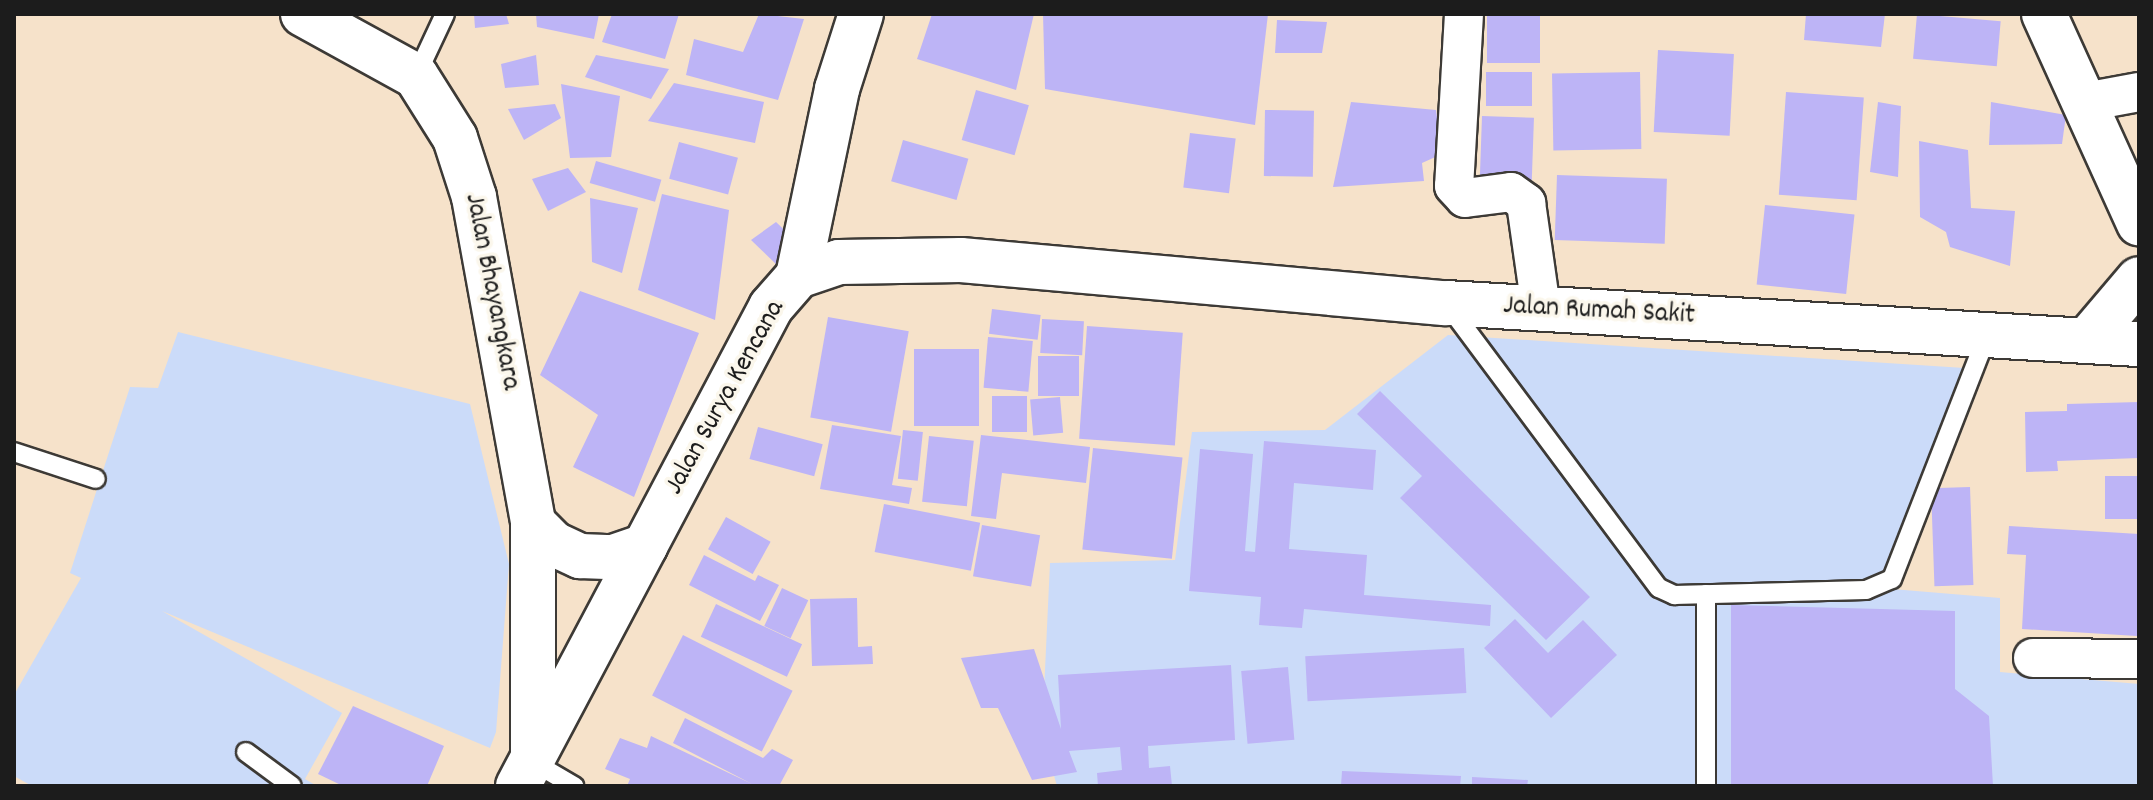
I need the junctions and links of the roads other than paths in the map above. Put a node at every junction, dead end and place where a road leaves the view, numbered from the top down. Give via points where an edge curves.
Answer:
1 (303, 14) edge
2 (428, 14) edge
3 (445, 14) edge
4 (861, 14) edge
5 (1464, 14) edge
6 (2044, 14) edge
7 (435, 36) junction
8 (416, 76) junction
9 (2139, 92) edge
10 (2085, 102) junction
11 (2139, 223) edge
12 (798, 276) junction
13 (2139, 279) edge
14 (1446, 303) junction
15 (1541, 309) junction
16 (1986, 338) junction
17 (2089, 338) junction
18 (2139, 344) edge
19 (14, 452) edge
20 (96, 479) dead end
21 (533, 523) junction
22 (645, 546) junction
23 (1706, 594) junction
24 (2033, 658) dead end
25 (2139, 659) edge
26 (246, 752) dead end
27 (526, 774) edge
28 (292, 786) edge
29 (574, 786) edge
30 (1706, 786) edge

1 - 8 main road, Jalan Bhayangkara
2 - 7 lane
3 - 7 lane
4 - 12 main road, Jalan Surya Kencana via 837,89
5 - 15 street via 1454,186 1465,198 1511,192 1526,203
6 - 10 main road
7 - 8 lane
8 - 21 main road, Jalan Bhayangkara via 455,138 474,197
9 - 10 street
10 - 11 main road
12 - 14 main road, Jalan Rumah Sakit via 839,262 887,257
12 - 22 main road, Jalan Surya Kencana via 771,307 743,354
13 - 17 main road
14 - 15 main road, Jalan Rumah Sakit
14 - 23 lane via 1659,588 1665,594
15 - 16 main road, Jalan Rumah Sakit
16 - 17 main road, Jalan Rumah Sakit
16 - 23 lane via 1892,579 1866,590
17 - 18 main road, Jalan Rumah Sakit
19 - 20 lane
21 - 22 main road via 554,544 580,556 613,557
21 - 27 main road
22 - 27 main road, Jalan Surya Kencana
23 - 30 lane
24 - 25 street
26 - 28 lane
27 - 29 lane

